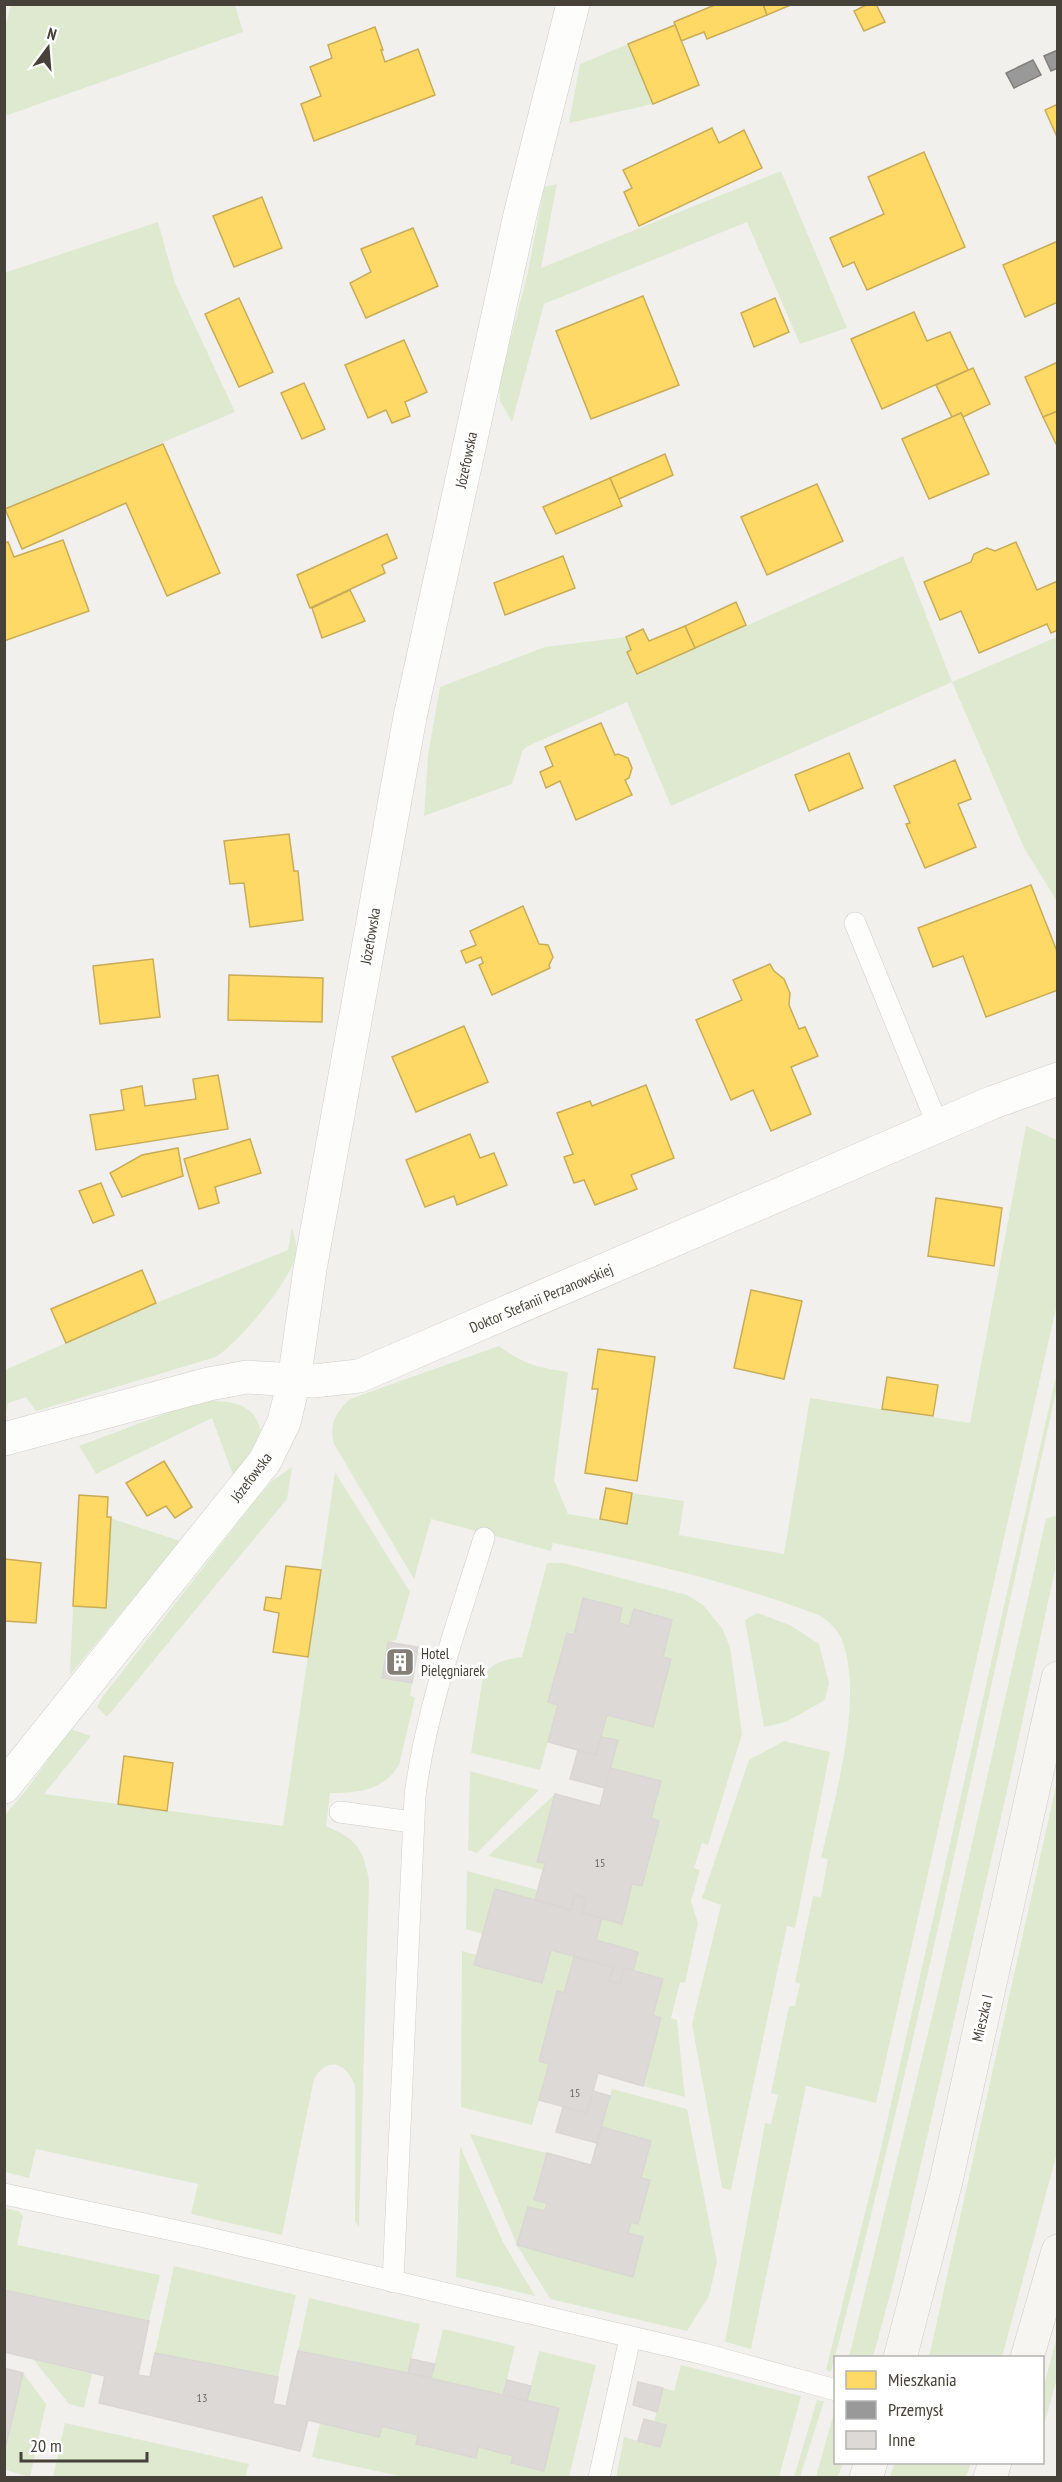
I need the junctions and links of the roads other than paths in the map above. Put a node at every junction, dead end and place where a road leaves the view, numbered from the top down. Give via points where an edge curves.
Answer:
1 (573, 4) edge
2 (855, 923) dead end
3 (1058, 1079) edge
4 (938, 1126) junction
5 (294, 1381) junction
6 (4, 1439) edge
7 (484, 1538) dead end
8 (1058, 1678) edge
9 (4, 1786) edge
10 (340, 1812) dead end
11 (412, 1822) junction
12 (4, 2194) edge
13 (1058, 2251) edge
14 (393, 2282) junction
15 (630, 2338) junction
16 (901, 2356) edge
17 (1029, 2356) edge
18 (834, 2389) edge
19 (599, 2478) edge

1 - 5 street, Józefowska via 520,215 410,717 310,1269
2 - 4 lane
3 - 4 street, Doktor Stefanii Perzanowskiej
4 - 5 street, Doktor Stefanii Perzanowskiej via 359,1376
5 - 6 street, Doktor Stefanii Perzanowskiej via 247,1377 209,1384
5 - 9 street, Józefowska via 284,1422 265,1461
7 - 11 lane via 431,1715
8 - 16 street, Mieszka I via 946,2181
10 - 11 lane
11 - 14 lane
12 - 14 lane
13 - 17 street
14 - 15 lane
15 - 18 lane
15 - 19 lane

